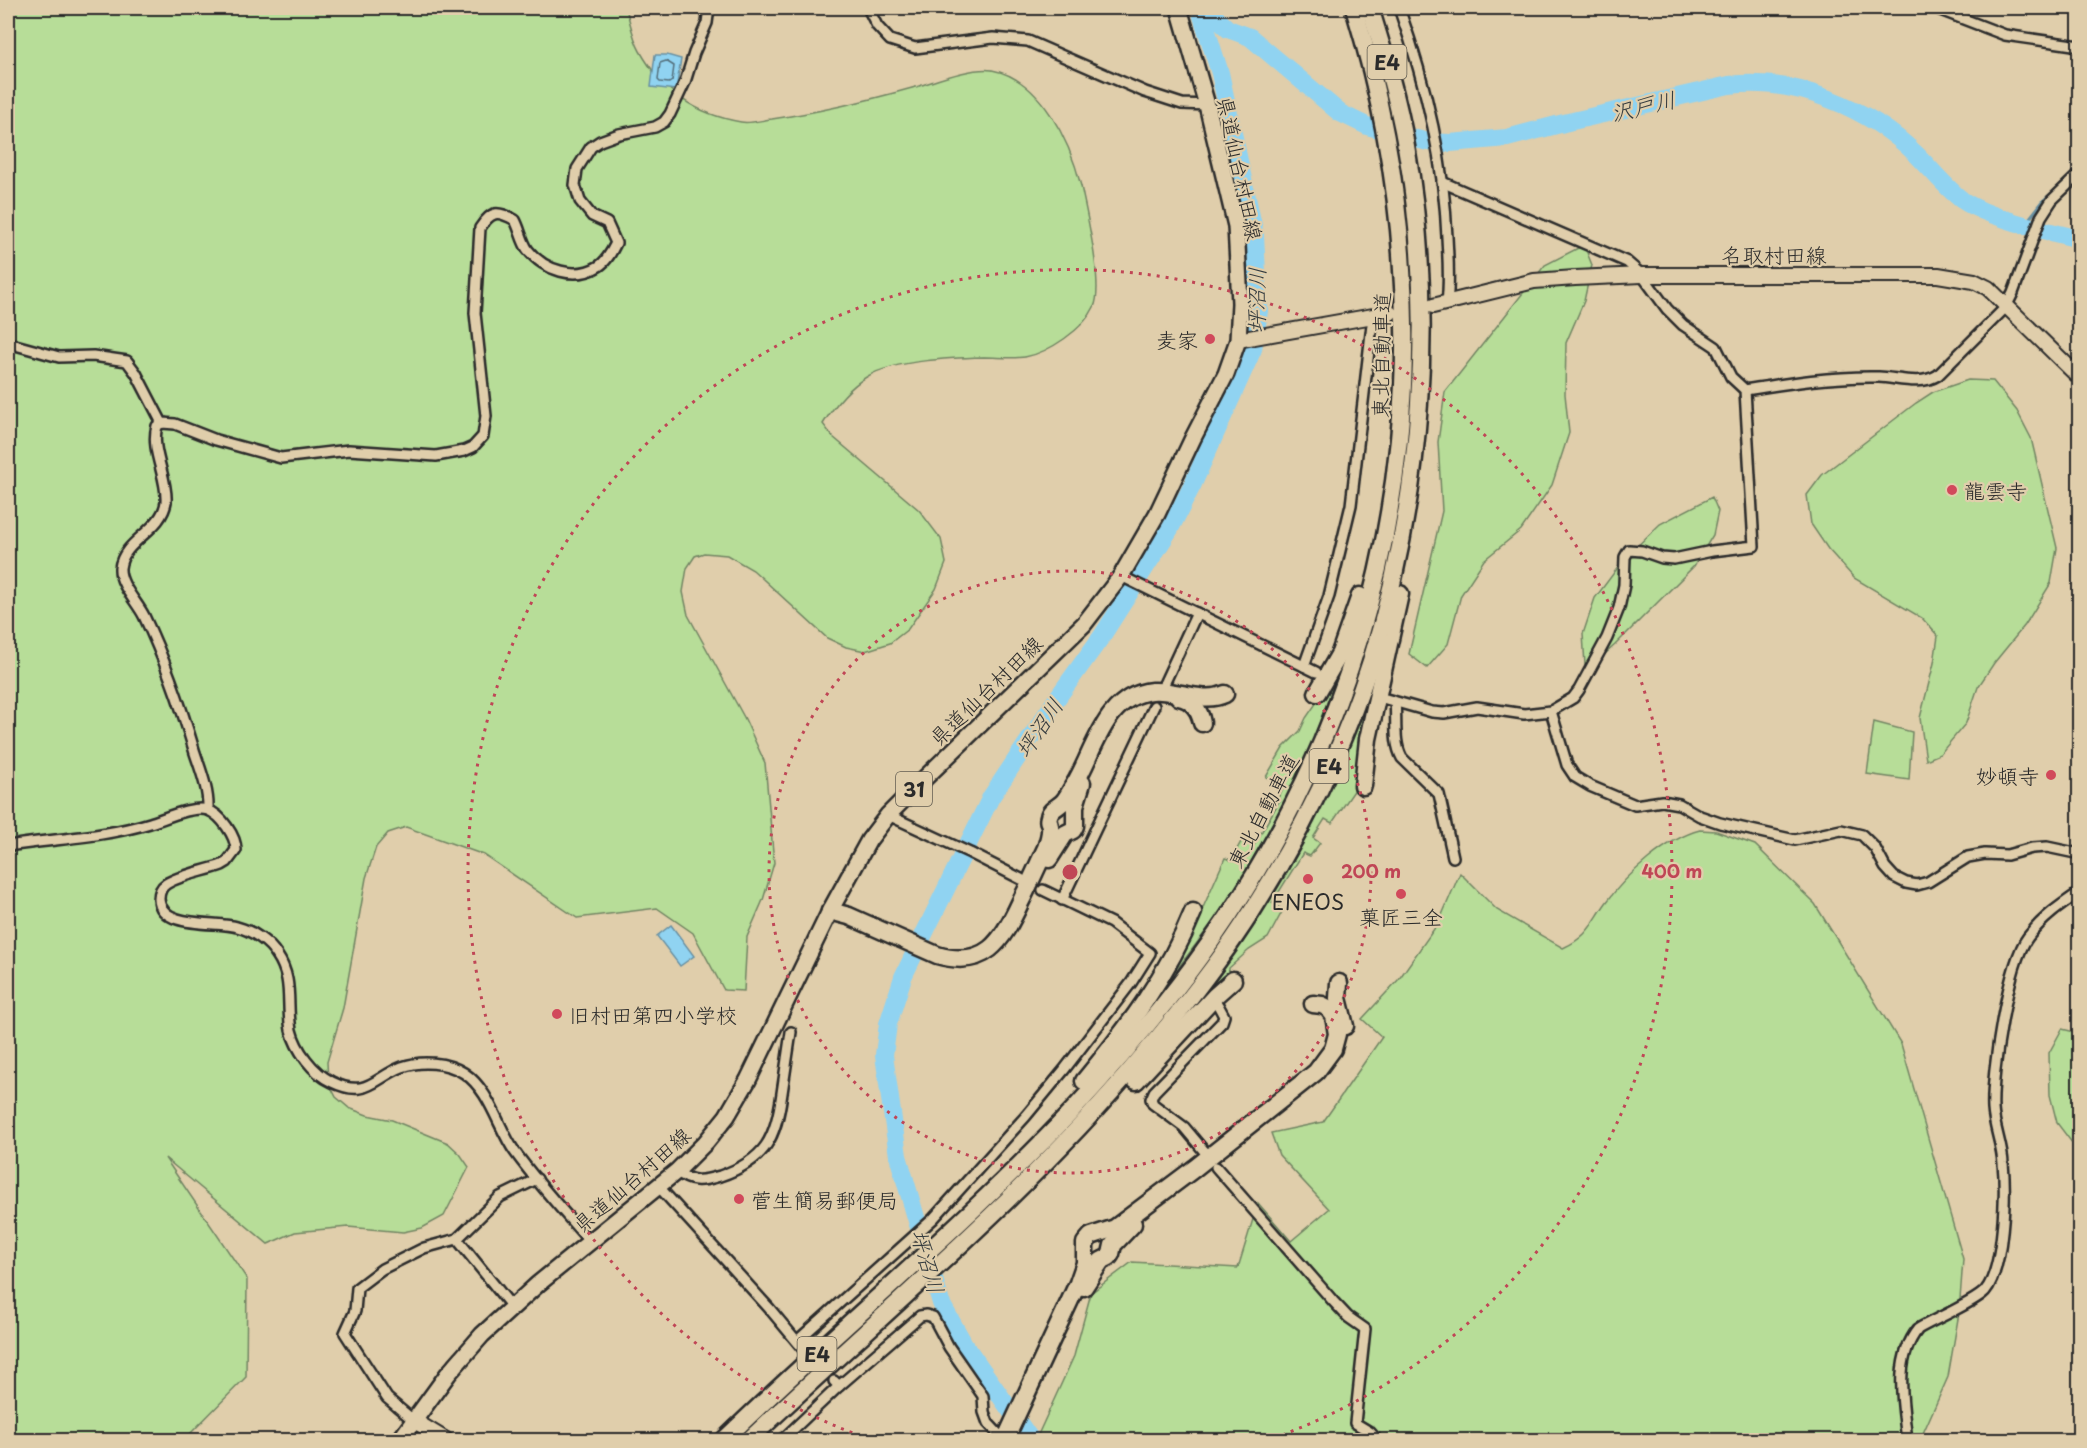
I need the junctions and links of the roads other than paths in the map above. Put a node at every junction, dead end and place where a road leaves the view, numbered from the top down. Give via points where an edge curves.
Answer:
1 (709, 8) edge
2 (868, 8) edge
3 (1179, 8) edge
4 (1354, 8) edge
5 (1370, 8) edge
6 (1399, 8) edge
7 (1935, 8) edge
8 (2079, 46) edge
9 (1207, 105) junction
10 (2079, 173) edge
11 (1443, 182) junction
12 (1642, 275) junction
13 (1447, 302) junction
14 (1433, 306) dead end
15 (2006, 307) junction
16 (1390, 313) dead end
17 (1373, 316) junction
18 (1240, 340) junction
19 (8, 343) edge
20 (2079, 378) edge
21 (1744, 390) junction
22 (1410, 414) junction
23 (162, 423) junction
24 (1125, 578) junction
25 (1197, 613) junction
26 (1304, 666) junction
27 (1316, 672) dead end
28 (1164, 684) dead end
29 (1317, 693) dead end
30 (1225, 694) dead end
31 (1154, 706) dead end
32 (1551, 711) junction
33 (1202, 723) dead end
34 (1363, 786) dead end
35 (208, 810) junction
36 (888, 815) junction
37 (8, 846) edge
38 (2079, 854) edge
39 (1454, 857) dead end
40 (1022, 879) dead end
41 (1043, 890) dead end
42 (2079, 892) edge
43 (1062, 900) junction
44 (830, 911) junction
45 (1193, 912) dead end
46 (936, 958) junction
47 (1233, 980) dead end
48 (1339, 983) dead end
49 (1313, 1004) dead end
50 (1218, 1005) dead end
51 (791, 1032) dead end
52 (1204, 1152) dead end
53 (1216, 1167) dead end
54 (677, 1171) junction
55 (537, 1179) junction
56 (659, 1187) junction
57 (945, 1234) junction
58 (457, 1239) junction
59 (591, 1243) junction
60 (962, 1244) junction
61 (512, 1307) junction
62 (797, 1341) junction
63 (804, 1350) dead end
64 (1024, 1410) junction
65 (413, 1420) junction
66 (400, 1440) edge
67 (446, 1440) edge
68 (724, 1440) edge
69 (749, 1440) edge
70 (782, 1440) edge
71 (1004, 1440) edge
72 (1011, 1440) edge
73 (1377, 1440) edge
74 (1907, 1440) edge

1 - 23 street via 686,82 664,122 600,141 591,147 578,169 575,185 580,201 592,216 607,223 616,243 600,265 574,273 551,268 538,261 526,247 515,220 505,214 496,212 487,217 480,228 475,313 486,416 483,436 472,447 436,456 349,450 281,458
2 - 9 street via 890,40 915,48 993,38 1028,41 1145,92 1182,104
3 - 9 main road, 県道仙台村田線 / 31
4 - 22 highway, 東北自動車道 / E4 via 1375,82 1400,227
5 - 22 highway, 東北自動車道 / E4 via 1400,118 1417,227 1421,352
6 - 11 street via 1432,122
7 - 8 street via 2005,35
9 - 18 main road, 県道仙台村田線 / 31 via 1236,226
10 - 15 street via 2041,217
11 - 12 street via 1627,262
11 - 13 street via 1450,284
12 - 13 main road, 名取村田線 via 1534,281
12 - 15 main road, 名取村田線 via 1938,275 1974,280
12 - 21 street via 1683,326 1716,347 1731,377
13 - 14 main road, 名取村田線
15 - 20 main road, 名取村田線
15 - 21 street via 1928,381 1836,378
16 - 17 main road
17 - 18 main road
17 - 26 street via 1351,505 1329,596
18 - 24 main road, 県道仙台村田線 / 31
19 - 23 street via 59,357 127,361
21 - 32 street via 1754,546 1674,559 1629,550 1624,556 1619,608 1607,638 1579,690
22 - 29 highway via 1390,450 1367,577 1353,620
22 - 34 highway via 1420,460 1412,524 1368,739
22 - 57 highway, 東北自動車道 / E4 via 1369,607 1354,657 1315,759 1265,857 1208,945 1123,1053 1072,1111
22 - 60 highway, 東北自動車道 / E4 via 1406,513 1371,661 1331,763 1285,855 1222,954 1138,1061
23 - 35 street via 155,435 165,508 154,525 126,552 121,578 147,624 185,719 205,782
24 - 25 street
24 - 36 main road, 県道仙台村田線 / 31 via 1084,624
25 - 26 street
25 - 28 street
26 - 27 street
30 - 46 highway via 1201,697 1153,691 1126,700 1102,727 1064,801 1050,812 1046,849 1010,927 996,945 979,956
31 - 43 street
32 - 38 street via 1567,765 1575,777 1590,786 1635,805 1662,801 1679,804 1720,824 1795,840 1841,830 1862,835 1894,877 1906,883 1928,882 1968,857 1985,854 2007,855 2047,847
32 - 39 street via 1524,714 1477,707 1432,712 1391,701 1399,752 1439,794
33 - 46 highway via 1200,713 1184,698 1149,697 1129,705 1102,739 1077,799 1076,826 1058,843 1016,930 1003,948 990,959 964,966 947,965
35 - 37 street via 194,809 113,832
35 - 55 street via 225,826 236,850 222,865 175,879 162,887 159,904 163,912 179,920 238,927 271,946 289,984 291,1030 299,1048 322,1077 341,1086 361,1089 402,1067 425,1063 447,1065 464,1073 475,1083 514,1151
36 - 40 street
36 - 44 main road, 県道仙台村田線 / 31 via 869,840
41 - 43 street
42 - 74 street via 2047,915 2027,939 2014,968 1995,1061 1995,1124 2003,1160 2005,1198 1994,1278 1984,1293 1918,1329 1910,1339 1903,1362 1902,1389
43 - 62 street via 1111,923 1153,955 1026,1116 933,1219
44 - 46 highway via 849,916 902,945
44 - 54 main road, 県道仙台村田線 / 31 via 727,1116
45 - 57 highway via 1172,959 1109,1051 1062,1108
47 - 60 highway via 1003,1215
48 - 64 highway via 1338,998 1346,1032 1335,1058 1306,1087 1120,1236 1084,1288
49 - 64 highway via 1328,1008 1334,1016 1337,1034 1333,1049 1316,1072 1115,1228 1087,1239 1078,1283
50 - 52 street via 1224,1016 1222,1022 1151,1099 1184,1127
51 - 54 street via 779,1119 760,1153 738,1170 695,1182
53 - 73 street via 1333,1301 1365,1329 1355,1423
54 - 56 main road, 県道仙台村田線 / 31
55 - 58 street via 500,1197
55 - 59 street
56 - 59 main road, 県道仙台村田線 / 31
56 - 62 street
57 - 68 highway, 東北自動車道 / E4
58 - 61 street
58 - 65 street via 424,1248 357,1287 355,1311 345,1332 387,1398
59 - 61 main road, 県道仙台村田線 / 31
60 - 69 highway, 東北自動車道 / E4
61 - 65 main road, 県道仙台村田線 / 31 via 482,1335
62 - 63 street
64 - 71 highway
64 - 72 highway
65 - 66 main road, 県道仙台村田線 / 31
65 - 67 main road
70 - 71 street via 837,1384 926,1315 933,1317 983,1396 988,1423

